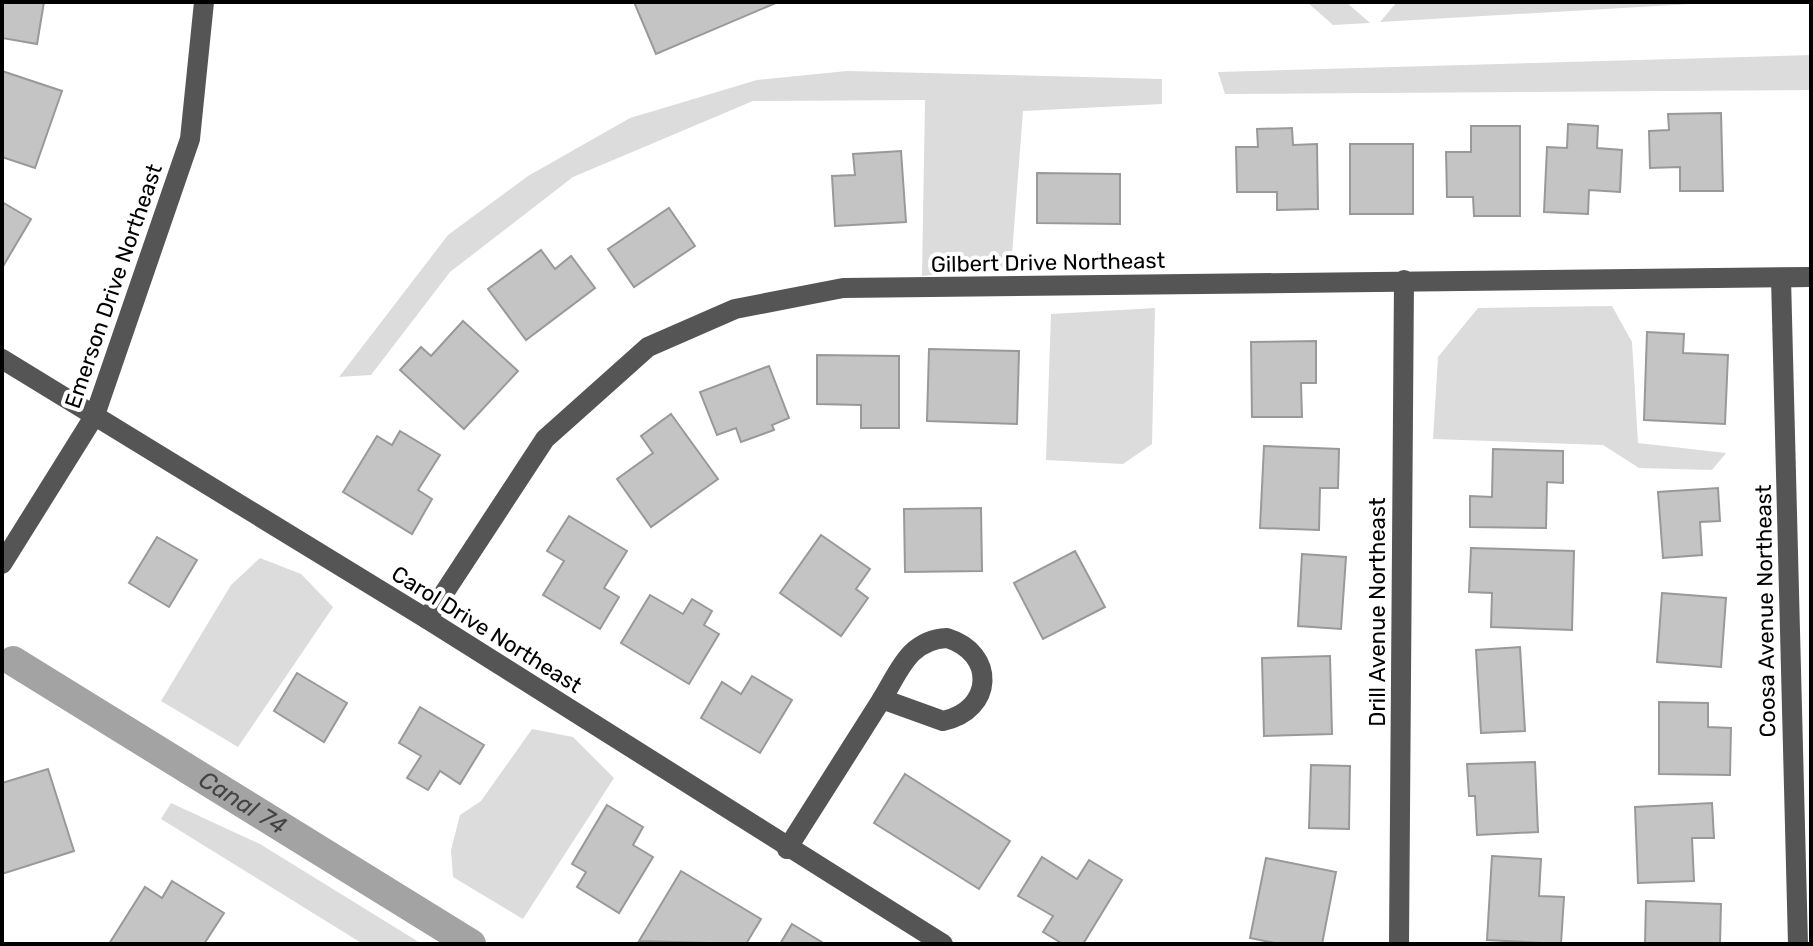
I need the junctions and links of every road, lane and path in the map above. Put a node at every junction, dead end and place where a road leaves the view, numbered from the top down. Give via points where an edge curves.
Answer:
1 (204, 2) edge
2 (1811, 277) edge
3 (1781, 278) junction
4 (1404, 280) junction
5 (2, 359) edge
6 (95, 415) junction
7 (2, 564) edge
8 (427, 619) junction
9 (882, 699) junction
10 (787, 849) junction
11 (943, 944) edge
12 (1399, 944) edge
13 (1798, 944) edge

1 - 6 street, Emerson Drive Northeast via 190,139
2 - 3 street, Gilbert Drive Northeast
3 - 4 street, Gilbert Drive Northeast
3 - 13 street, Coosa Avenue Northeast
4 - 8 street, Gilbert Drive Northeast via 843,288 735,309 648,347 545,439
4 - 12 street, Drill Avenue Northeast
5 - 6 street, Carol Drive Northeast
6 - 7 street, Emerson Drive Northeast
6 - 8 street, Carol Drive Northeast
8 - 10 street, Carol Drive Northeast
9 - 9 street via 930,719 957,718 977,701 983,674 979,661 960,642 947,638 920,643
9 - 10 street
10 - 11 street, Carol Drive Northeast

